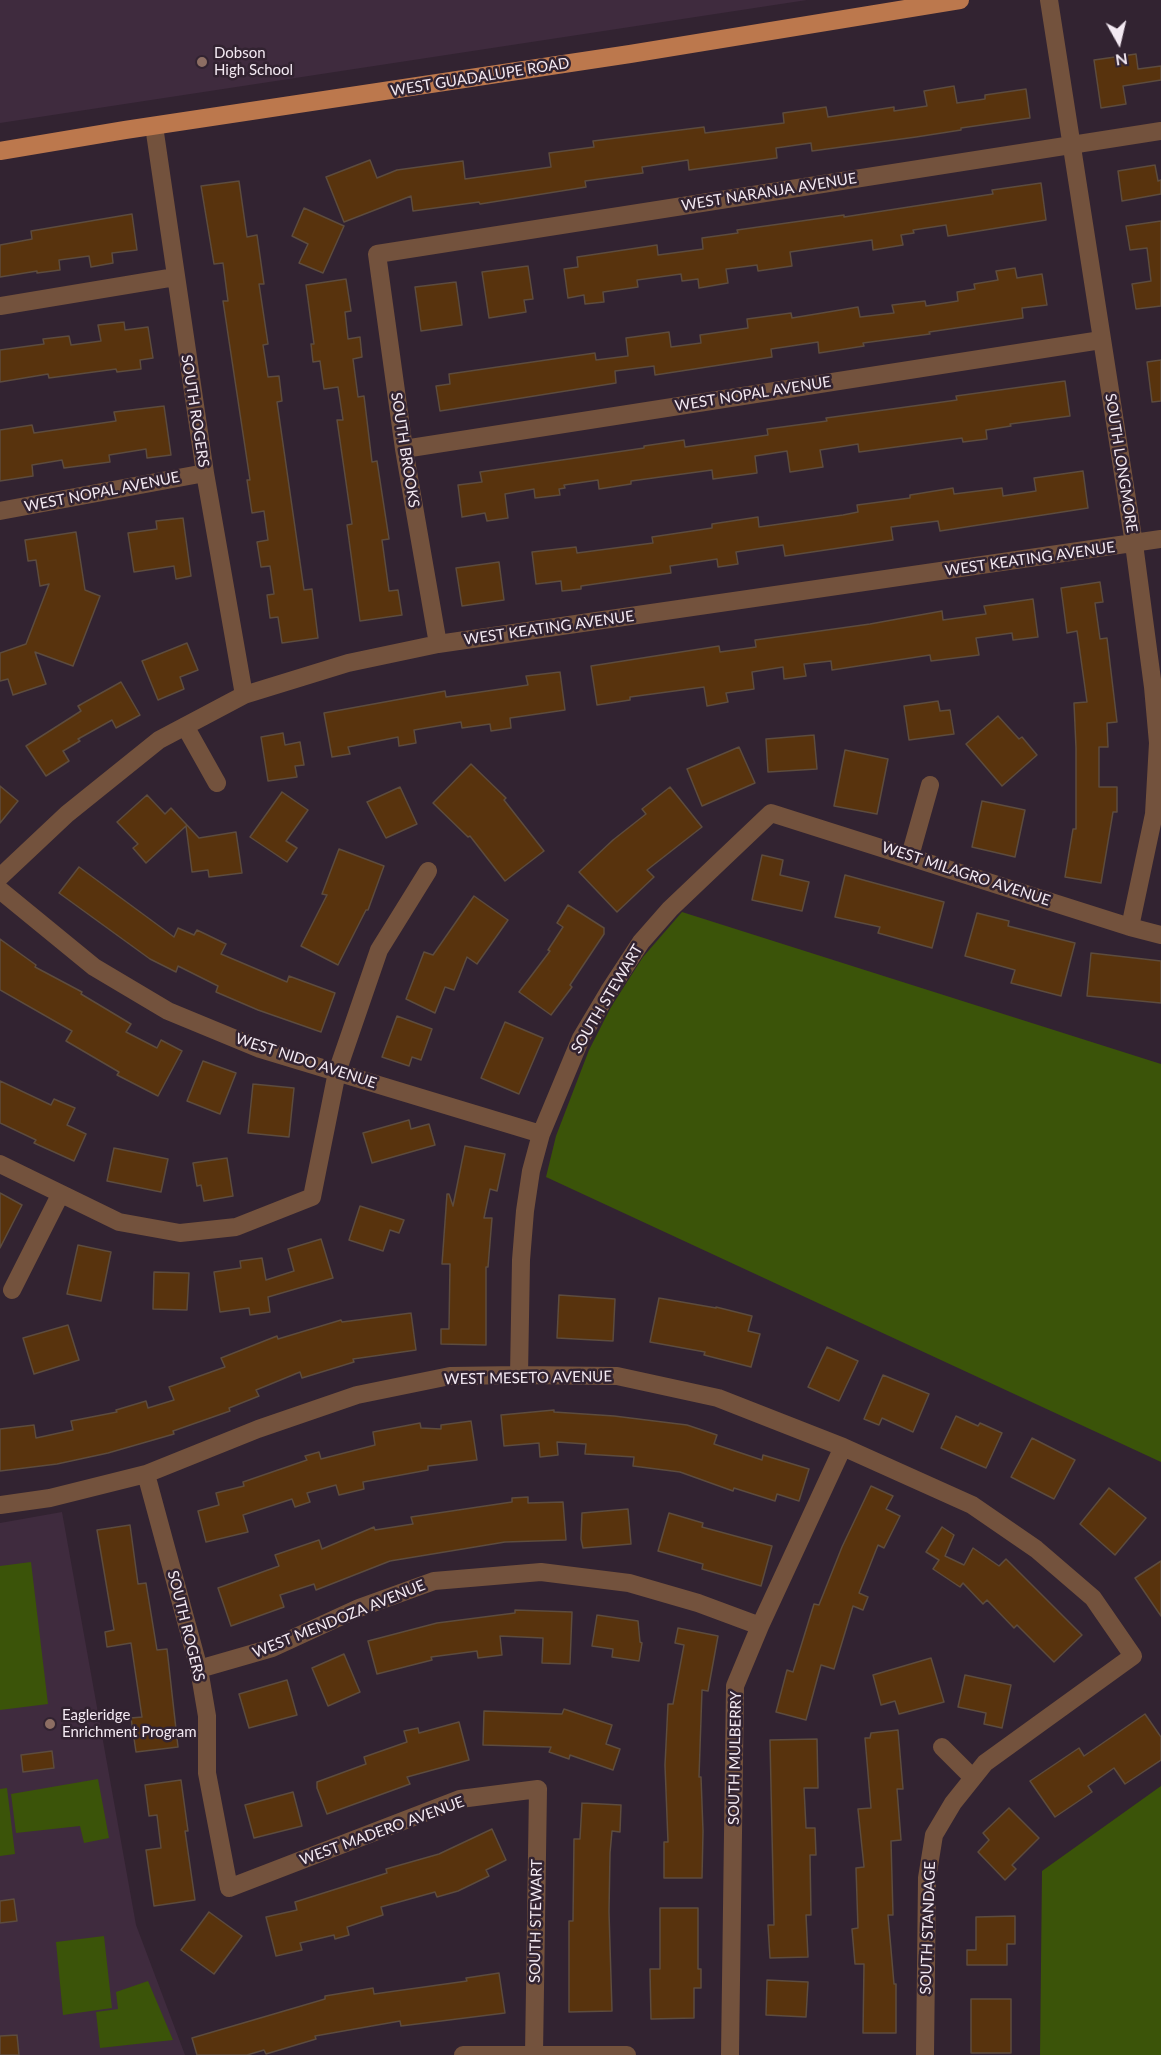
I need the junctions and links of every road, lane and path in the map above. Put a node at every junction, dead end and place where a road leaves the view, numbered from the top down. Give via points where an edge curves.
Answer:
1 (960, 0) edge
2 (1049, 0) edge
3 (154, 126) junction
4 (1161, 131) edge
5 (1071, 144) junction
6 (0, 151) edge
7 (377, 254) joint
8 (175, 277) junction
9 (0, 306) edge
10 (1101, 340) junction
11 (404, 448) junction
12 (205, 473) junction
13 (0, 511) edge
14 (1161, 539) edge
15 (1134, 544) junction
16 (438, 644) junction
17 (244, 695) junction
18 (185, 726) junction
19 (1160, 743) edge
20 (217, 783) dead end
21 (930, 785) dead end
22 (771, 813) joint
23 (910, 856) junction
24 (428, 871) dead end
25 (0, 877) edge
26 (0, 890) edge
27 (1130, 927) junction
28 (1161, 934) edge
29 (337, 1071) junction
30 (541, 1134) junction
31 (0, 1164) edge
32 (60, 1195) junction
33 (12, 1290) dead end
34 (519, 1375) junction
35 (843, 1448) junction
36 (146, 1474) junction
37 (0, 1505) edge
38 (760, 1626) junction
39 (1133, 1656) joint
40 (199, 1669) junction
41 (942, 1748) dead end
42 (973, 1778) junction
43 (538, 1789) joint
44 (230, 1888) joint
45 (534, 2054) edge
46 (463, 2055) edge
47 (627, 2055) edge
48 (730, 2055) edge
49 (925, 2055) edge

1 - 3 main road, WEST GUADALUPE ROAD
2 - 5 street, SOUTH LONGMORE
3 - 6 main road, WEST GUADALUPE ROAD
3 - 8 street, SOUTH ROGERS
4 - 5 street, WEST NARANJA AVENUE
5 - 7 street, WEST NARANJA AVENUE
5 - 10 street, SOUTH LONGMORE
7 - 11 street, SOUTH BROOKS
8 - 9 street
8 - 12 street, SOUTH ROGERS
10 - 11 street, WEST NOPAL AVENUE
10 - 15 street, SOUTH LONGMORE
11 - 16 street, SOUTH BROOKS
12 - 13 street, WEST NOPAL AVENUE
12 - 17 street, SOUTH ROGERS
14 - 15 street, WEST KEATING AVENUE
15 - 16 street, WEST KEATING AVENUE
15 - 19 street, SOUTH LONGMORE
16 - 17 street, WEST KEATING AVENUE via 348,663
17 - 18 street, WEST KEATING AVENUE
18 - 20 street
18 - 25 street, WEST KEATING AVENUE via 159,740 67,814
19 - 27 street, SOUTH LONGMORE via 1154,814
21 - 23 street
22 - 23 street, WEST MILAGRO AVENUE
22 - 30 street, SOUTH STEWART via 641,942 581,1038
23 - 27 street, WEST MILAGRO AVENUE
24 - 29 street via 379,950
26 - 29 street, WEST NIDO AVENUE via 94,967 168,1011 260,1049
27 - 28 street, WEST MILAGRO AVENUE
29 - 30 street, WEST NIDO AVENUE
29 - 32 street via 312,1197 236,1227 180,1233 119,1222
30 - 34 street, SOUTH STEWART via 524,1221
31 - 32 street
32 - 33 street
34 - 35 street, WEST MESETO AVENUE via 617,1376 718,1398
34 - 36 street, WEST MESETO AVENUE via 450,1376 357,1395
35 - 38 street, SOUTH MULBERRY
35 - 39 street, WEST MESETO AVENUE via 972,1505 1036,1549 1093,1598
36 - 37 street, WEST MESETO AVENUE via 50,1498
36 - 40 street, SOUTH ROGERS
38 - 40 street, WEST MENDOZA AVENUE via 629,1583 541,1572 434,1581 359,1608 272,1648
38 - 48 street, SOUTH MULBERRY via 735,1686
39 - 42 street, SOUTH STANDAGE via 985,1763
40 - 44 street, SOUTH ROGERS via 207,1716 207,1773
41 - 42 street
42 - 49 street, SOUTH STANDAGE via 952,1803 934,1835 927,1878
43 - 44 street, WEST MADERO AVENUE via 460,1799
43 - 45 street, SOUTH STEWART
45 - 46 street
45 - 47 street

